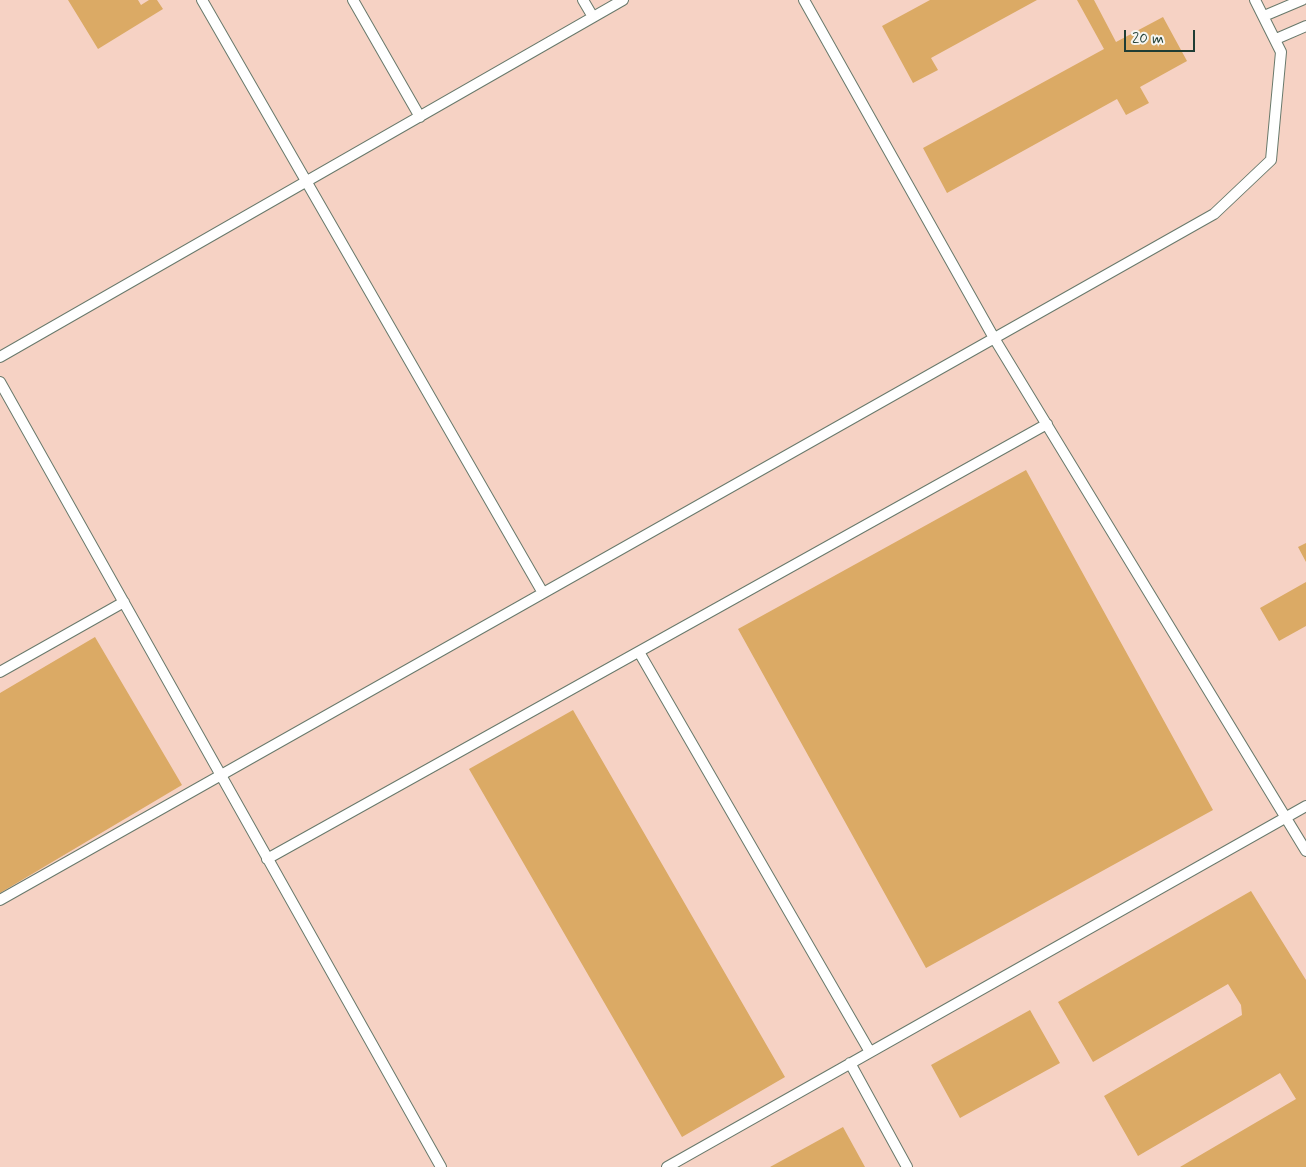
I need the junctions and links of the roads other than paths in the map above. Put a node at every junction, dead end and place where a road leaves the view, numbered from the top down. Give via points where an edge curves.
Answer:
1 (202, 0) edge
2 (353, 0) edge
3 (583, 0) edge
4 (623, 0) edge
5 (804, 0) edge
6 (1255, 0) edge
7 (1302, 0) edge
8 (1264, 16) junction
9 (593, 17) junction
10 (1306, 26) edge
11 (1276, 38) junction
12 (420, 117) junction
13 (306, 181) junction
14 (994, 338) junction
15 (0, 357) edge
16 (0, 382) edge
17 (1047, 424) junction
18 (543, 593) junction
19 (124, 602) junction
20 (639, 652) junction
21 (0, 672) edge
22 (219, 776) junction
23 (1306, 806) edge
24 (1287, 817) junction
25 (1306, 851) edge
26 (267, 859) junction
27 (0, 900) edge
28 (870, 1052) junction
29 (850, 1063) junction
30 (441, 1167) edge
31 (667, 1167) edge
32 (908, 1167) edge

1 - 13 lane
2 - 12 lane
3 - 9 lane
4 - 9 lane
5 - 14 lane
6 - 8 lane
7 - 8 lane
8 - 11 lane
9 - 12 lane
10 - 11 lane
11 - 14 lane via 1281,52 1271,160 1214,214
12 - 13 lane
13 - 15 lane
13 - 18 lane
14 - 17 lane
14 - 18 lane
16 - 19 lane
17 - 20 lane
17 - 24 lane
18 - 22 lane
19 - 21 lane
19 - 22 lane
20 - 26 lane
20 - 28 lane
22 - 26 lane
22 - 27 lane
23 - 24 lane
24 - 25 lane
24 - 28 lane
26 - 30 lane
28 - 29 lane
29 - 31 lane
29 - 32 lane

